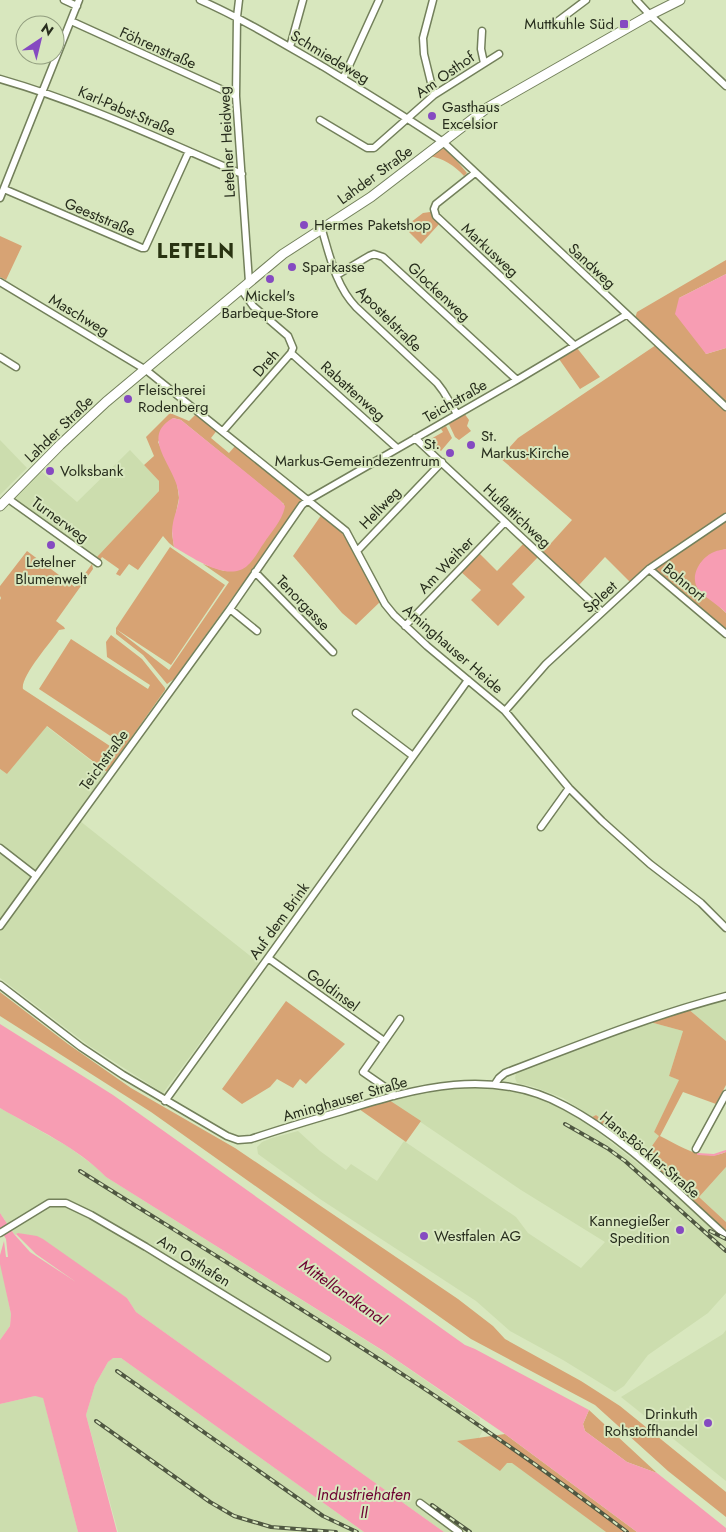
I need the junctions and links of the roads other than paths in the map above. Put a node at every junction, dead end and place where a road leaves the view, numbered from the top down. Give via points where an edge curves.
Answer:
1 (64, 0) edge
2 (200, 0) edge
3 (239, 0) edge
4 (303, 0) edge
5 (379, 0) edge
6 (434, 0) edge
7 (586, 0) edge
8 (636, 0) edge
9 (680, 0) edge
10 (78, 3) edge
11 (650, 15) junction
12 (237, 17) junction
13 (71, 21) junction
14 (558, 21) dead end
15 (482, 31) dead end
16 (290, 48) junction
17 (499, 54) dead end
18 (484, 63) junction
19 (0, 79) edge
20 (343, 79) junction
21 (726, 86) edge
22 (43, 91) junction
23 (434, 95) junction
24 (236, 96) junction
25 (408, 118) junction
26 (320, 120) dead end
27 (442, 142) junction
28 (189, 151) junction
29 (475, 173) junction
30 (242, 174) junction
31 (4, 189) junction
32 (0, 198) edge
33 (322, 230) junction
34 (336, 275) junction
35 (0, 282) edge
36 (249, 282) junction
37 (241, 289) junction
38 (626, 315) junction
39 (574, 346) junction
40 (291, 354) junction
41 (0, 357) edge
42 (16, 368) dead end
43 (146, 370) junction
44 (517, 380) junction
45 (726, 407) edge
46 (456, 414) junction
47 (223, 431) junction
48 (415, 438) junction
49 (398, 448) junction
50 (442, 462) junction
51 (7, 498) junction
52 (308, 500) junction
53 (0, 506) edge
54 (726, 517) edge
55 (505, 522) junction
56 (358, 550) junction
57 (98, 563) dead end
58 (649, 569) junction
59 (255, 572) junction
60 (230, 609) junction
61 (602, 612) junction
62 (405, 626) junction
63 (258, 632) dead end
64 (726, 634) edge
65 (333, 652) dead end
66 (468, 680) junction
67 (506, 711) junction
68 (356, 713) dead end
69 (413, 756) junction
70 (570, 788) junction
71 (541, 827) dead end
72 (0, 848) edge
73 (36, 876) junction
74 (0, 926) edge
75 (726, 928) edge
76 (268, 958) junction
77 (0, 985) edge
78 (726, 996) edge
79 (400, 1019) dead end
80 (384, 1041) junction
81 (495, 1084) junction
82 (726, 1094) edge
83 (394, 1096) junction
84 (165, 1101) junction
85 (696, 1149) dead end
86 (0, 1233) edge
87 (726, 1236) edge
88 (327, 1358) dead end
89 (420, 1503) dead end
90 (459, 1532) edge

1 - 10 street
2 - 12 street, Schmiedeweg
3 - 12 street, Letelner Heidweg
4 - 16 street
5 - 20 street
6 - 23 street via 423,38
7 - 14 street
8 - 11 street
9 - 11 street, Lahder Straße
10 - 13 street
11 - 21 street
11 - 27 street, Lahder Straße via 487,108
12 - 16 street, Schmiedeweg
12 - 24 street, Letelner Heidweg
13 - 22 street
13 - 24 street, Föhrenstraße
15 - 18 street
16 - 20 street, Schmiedeweg
17 - 18 street, Am Osthof
18 - 23 street, Am Osthof
19 - 22 street, Karl-Pabst-Straße
20 - 25 street, Schmiedeweg
22 - 28 street, Karl-Pabst-Straße
22 - 31 street
23 - 25 street, Am Osthof
24 - 30 street, Letelner Heidweg
25 - 26 street, Am Osthof via 377,146 370,148
25 - 27 street, Schmiedeweg
27 - 29 street, Sandweg
27 - 33 street, Lahder Straße
28 - 30 street, Karl-Pabst-Straße
28 - 31 street, Geeststraße via 145,248
29 - 38 street, Sandweg
29 - 39 street, Markusweg via 436,204 436,216
30 - 36 street, Letelner Heidweg
31 - 32 street
33 - 34 street, Apostelstraße
33 - 36 street, Lahder Straße via 283,254
34 - 44 street, Glockenweg via 374,254 383,257
34 - 46 street, Apostelstraße via 350,301 437,383
35 - 43 street, Maschweg
36 - 37 street, Lahder Straße
37 - 40 street, Dreh via 253,306 288,336 293,348
37 - 43 street, Lahder Straße
38 - 39 street, Teichstraße
38 - 45 street, Sandweg
39 - 44 street, Teichstraße
40 - 47 street, Dreh
40 - 49 street, Rabattenweg
41 - 42 street
43 - 47 street, Aminghauser Heide
43 - 51 street, Lahder Straße via 99,409
44 - 46 street, Teichstraße
46 - 48 street, Teichstraße
47 - 52 street, Aminghauser Heide
48 - 49 street, Teichstraße
48 - 50 street, Huflattichweg
49 - 52 street, Teichstraße
50 - 55 street, Huflattichweg
50 - 56 street, Hellweg
51 - 53 street, Lahder Straße
51 - 57 street, Turnerweg
52 - 56 street, Aminghauser Heide via 346,531
52 - 59 street, Teichstraße
54 - 58 street, Spleet
55 - 61 street, Huflattichweg
55 - 62 street, Am Weiher
56 - 62 street, Aminghauser Heide via 386,604
58 - 61 street, Spleet
58 - 64 street, Bohnort
59 - 60 street, Teichstraße
59 - 65 street, Tenorgasse
60 - 63 street
60 - 73 street, Teichstraße
61 - 67 street, Spleet via 546,664
62 - 66 street, Aminghauser Heide
66 - 67 street, Aminghauser Heide
66 - 69 street, Auf dem Brink
67 - 70 street, Aminghauser Heide
68 - 69 street
69 - 76 street, Auf dem Brink
70 - 71 street
70 - 75 street, Aminghauser Heide via 627,844 701,903
72 - 73 street
73 - 74 street, Teichstraße
76 - 80 street, Goldinsel
76 - 84 street, Auf dem Brink
77 - 84 street, Aminghauser Straße via 81,1047
78 - 81 street via 646,1020 514,1070
79 - 80 street
80 - 83 street via 363,1072
81 - 83 street, Aminghauser Straße via 451,1084
81 - 87 street, Hans-Böckler-Straße via 548,1097 576,1112 629,1150
82 - 85 street
83 - 84 street, Aminghauser Straße via 242,1140 227,1136
86 - 88 street, Am Osthafen via 48,1203 66,1203 146,1246
89 - 90 street

